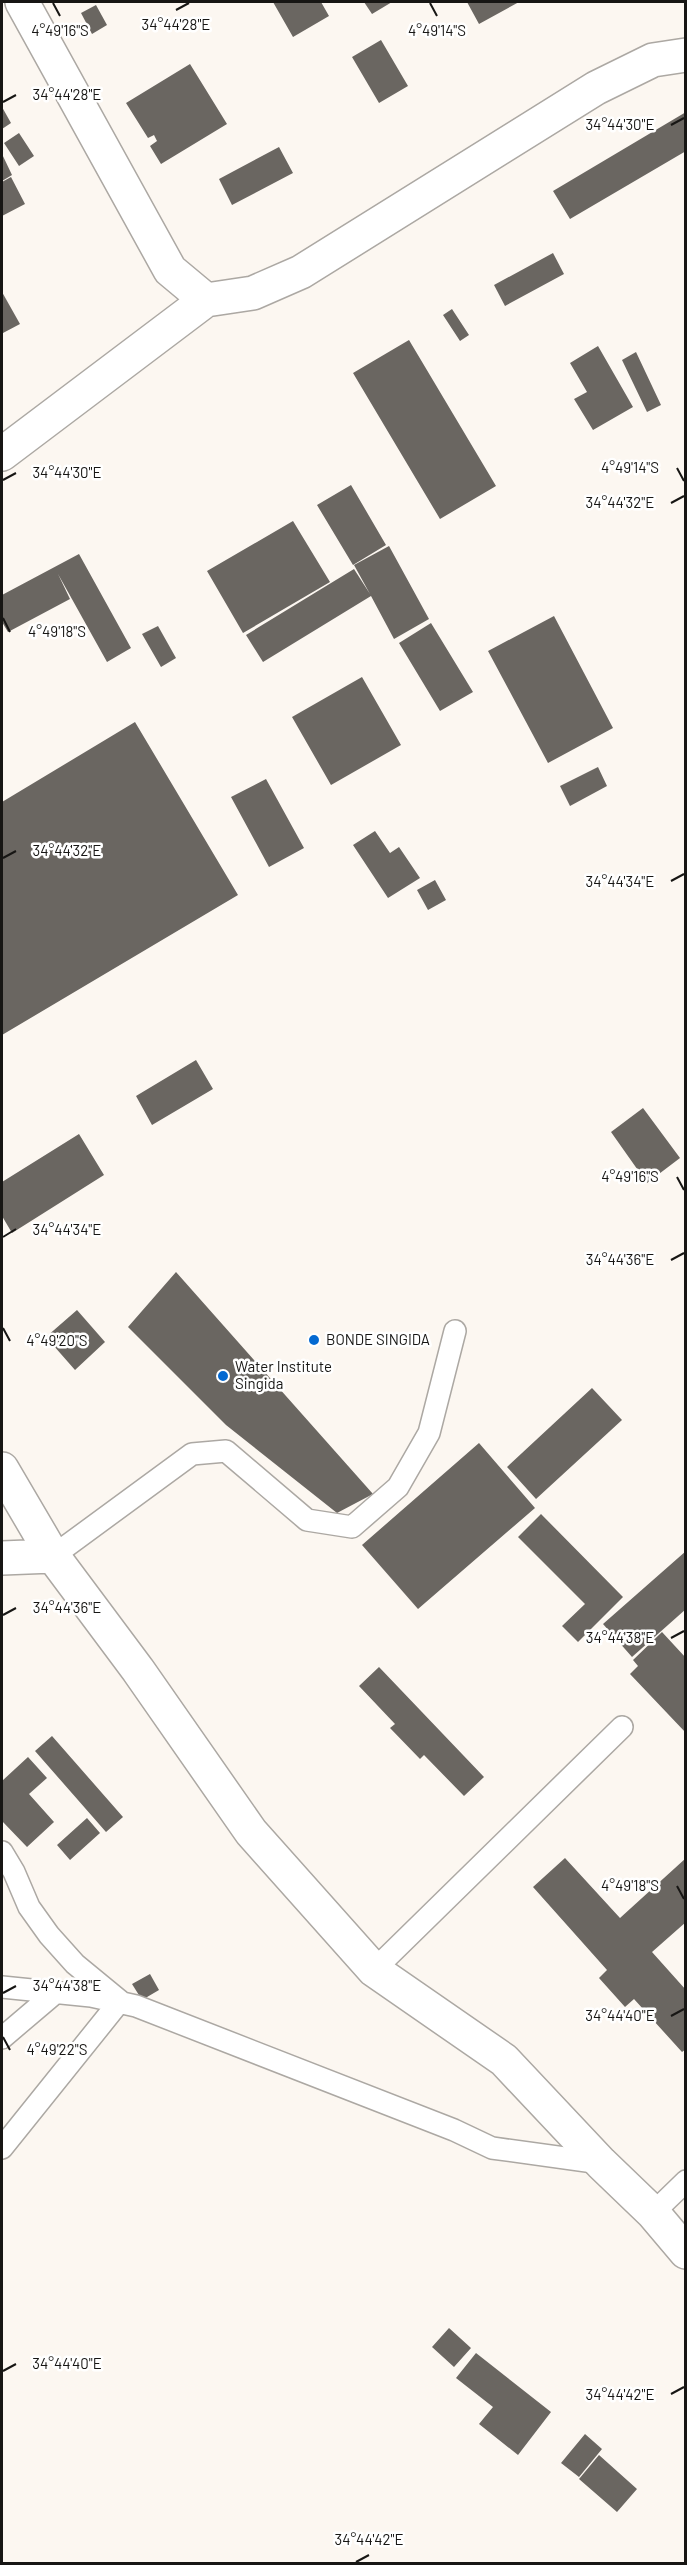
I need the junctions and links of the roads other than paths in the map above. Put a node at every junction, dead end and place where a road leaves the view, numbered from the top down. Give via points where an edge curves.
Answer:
1 (21, 2) edge
2 (686, 56) edge
3 (206, 300) junction
4 (2, 454) edge
5 (455, 1331) dead end
6 (2, 1469) edge
7 (53, 1556) junction
8 (2, 1558) edge
9 (622, 1727) dead end
10 (2, 1852) edge
11 (374, 1970) junction
12 (2, 1987) edge
13 (55, 1993) junction
14 (120, 2001) junction
15 (2, 2038) edge
16 (2, 2148) edge
17 (601, 2163) junction
18 (686, 2181) edge
19 (653, 2213) junction
20 (686, 2252) edge

1 - 3 street via 170,270
2 - 3 street via 653,60 596,88 301,272 254,293
3 - 4 street
5 - 7 lane via 429,1433 398,1487 352,1527 307,1520 226,1451 192,1454
6 - 7 street
7 - 8 street
7 - 11 street via 251,1833
9 - 11 lane
10 - 14 lane via 29,1907 49,1935 75,1964
11 - 17 street via 504,2060
12 - 13 lane
13 - 14 lane
13 - 15 lane
14 - 16 lane
14 - 17 lane via 492,2148
17 - 19 street
18 - 19 lane
19 - 20 street

